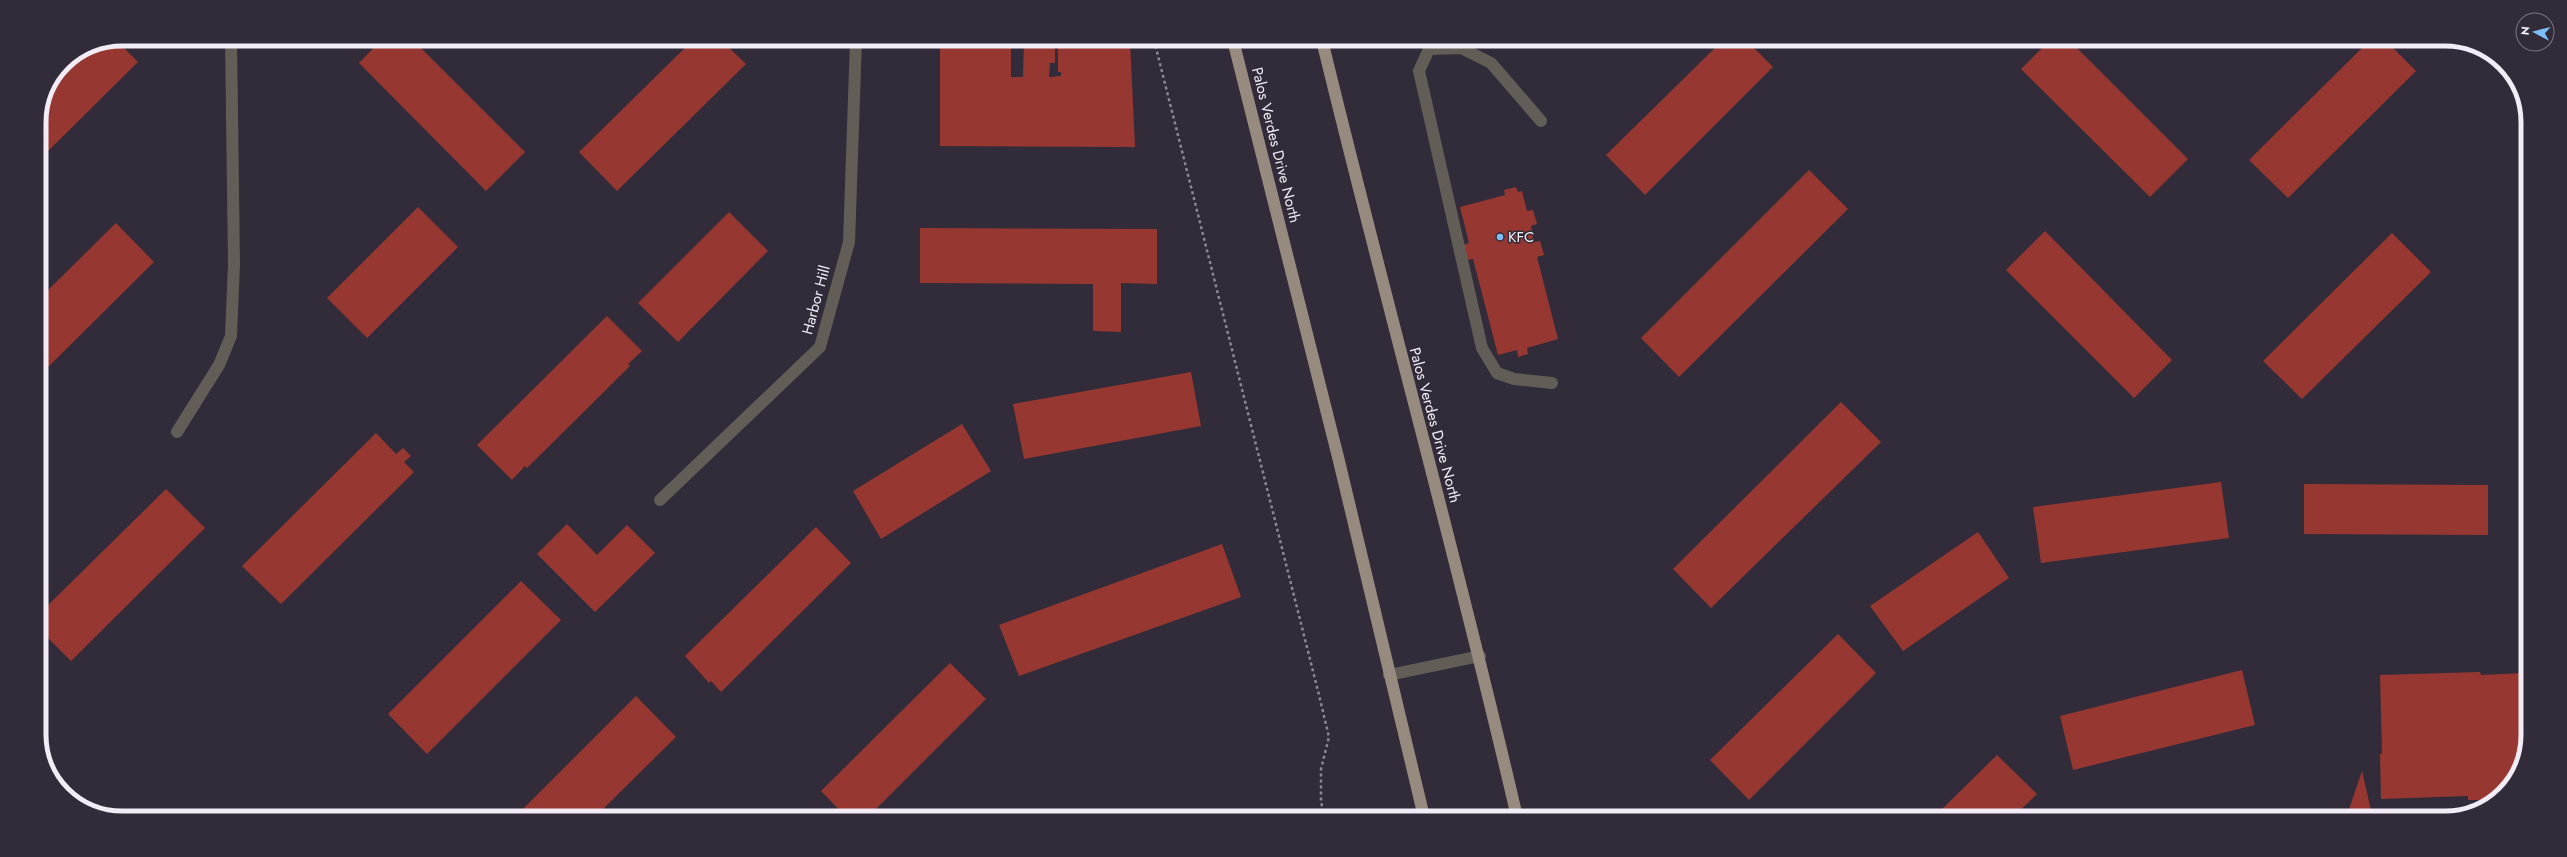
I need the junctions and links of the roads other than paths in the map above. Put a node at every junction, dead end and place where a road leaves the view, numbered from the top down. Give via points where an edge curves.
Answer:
1 (231, 46) edge
2 (856, 46) edge
3 (1235, 46) edge
4 (1323, 46) edge
5 (1541, 121) dead end
6 (1552, 383) dead end
7 (177, 432) dead end
8 (660, 500) dead end
9 (1480, 656) junction
10 (1389, 675) junction
11 (1423, 811) edge
12 (1516, 811) edge

1 - 7 street via 234,264 232,336 219,365
2 - 8 street, Harbor Hill via 849,242 820,347
3 - 10 main road, Palos Verdes Drive North via 1339,461
4 - 9 main road, Palos Verdes Drive North via 1368,229
5 - 6 street via 1491,63 1461,48 1429,49 1419,72 1482,348 1497,373 1514,379
9 - 10 street
9 - 12 main road, Palos Verdes Drive North
10 - 11 main road, Palos Verdes Drive North

